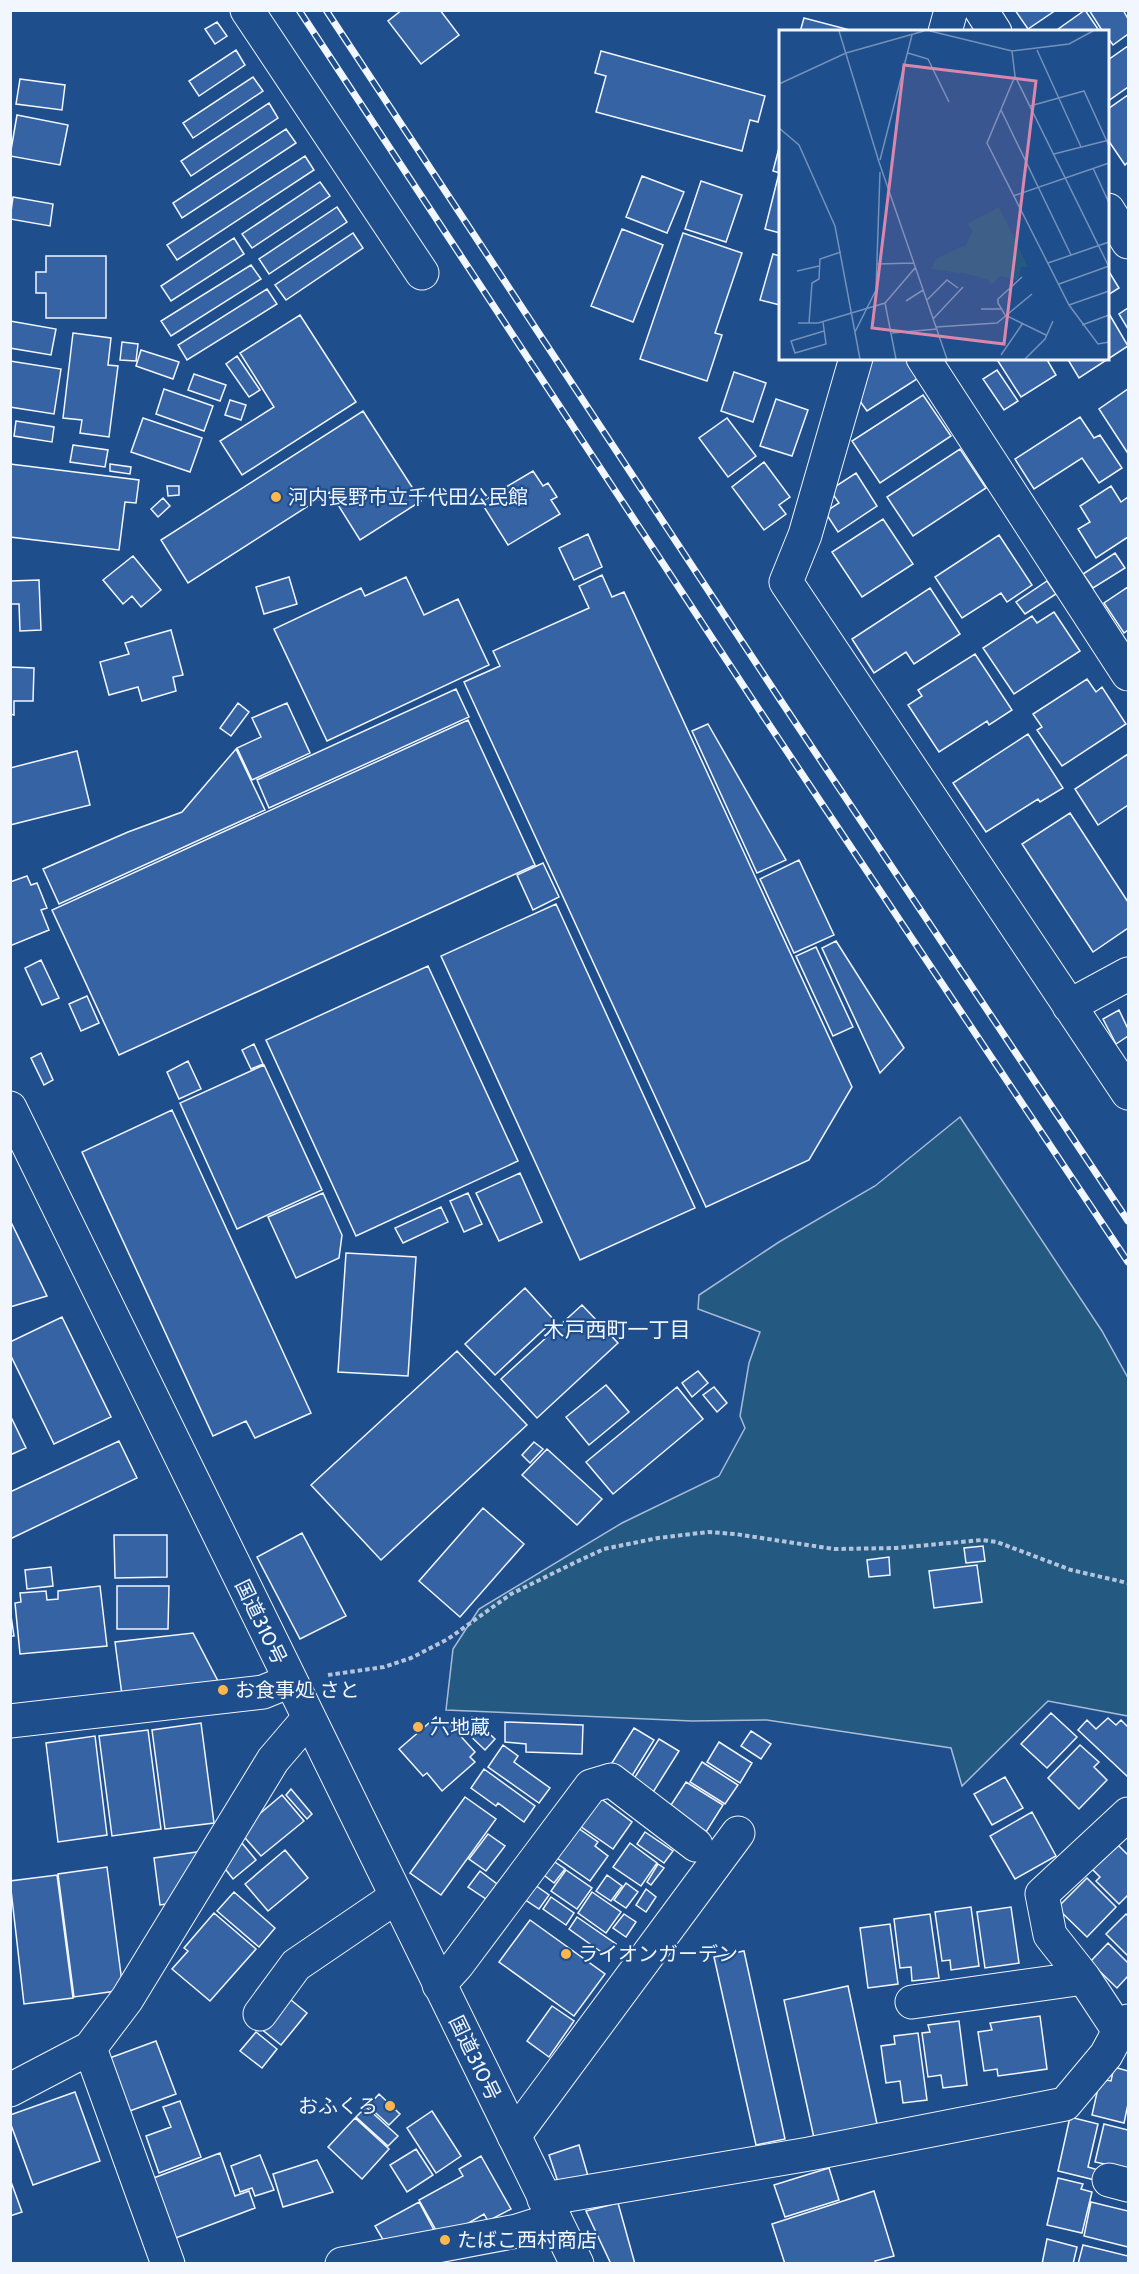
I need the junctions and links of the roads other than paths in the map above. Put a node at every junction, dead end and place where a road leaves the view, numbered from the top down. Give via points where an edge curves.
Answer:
1 (247, 10) edge
2 (951, 10) edge
3 (981, 10) edge
4 (946, 30) edge
5 (994, 30) edge
6 (422, 273) dead end
7 (855, 360) edge
8 (924, 360) edge
9 (1128, 674) edge
10 (1128, 974) edge
11 (1069, 1006) junction
12 (1128, 1093) edge
13 (10, 1108) edge
14 (290, 1681) junction
15 (308, 1719) junction
16 (10, 1721) edge
17 (1128, 1814) edge
18 (738, 1833) dead end
19 (696, 1845) dead end
20 (396, 1897) junction
21 (1084, 1978) junction
22 (439, 1984) junction
23 (912, 2002) dead end
24 (260, 2014) dead end
25 (1125, 2028) edge
26 (90, 2048) junction
27 (10, 2090) edge
28 (514, 2136) junction
29 (550, 2209) junction
30 (168, 2264) edge
31 (342, 2264) edge
32 (577, 2264) edge

1 - 6 main road
2 - 4 main road
3 - 5 main road
7 - 11 main road via 805,535 786,582
8 - 9 main road
10 - 11 main road
11 - 12 main road
13 - 14 main road, 国道310号
14 - 15 main road, 国道310号
14 - 16 main road via 263,1692
15 - 20 main road, 国道310号
15 - 26 main road via 273,1760 128,1999
17 - 21 main road via 1042,1894 1050,1935
18 - 28 main road
19 - 22 main road via 612,1780 591,1786
20 - 22 main road, 国道310号
20 - 24 main road via 296,1965
21 - 23 main road
21 - 25 main road
22 - 28 main road, 国道310号
25 - 29 main road via 1065,2104
26 - 27 main road
26 - 30 main road
28 - 29 main road, 国道310号
29 - 31 main road via 518,2230
29 - 32 main road, 国道310号

